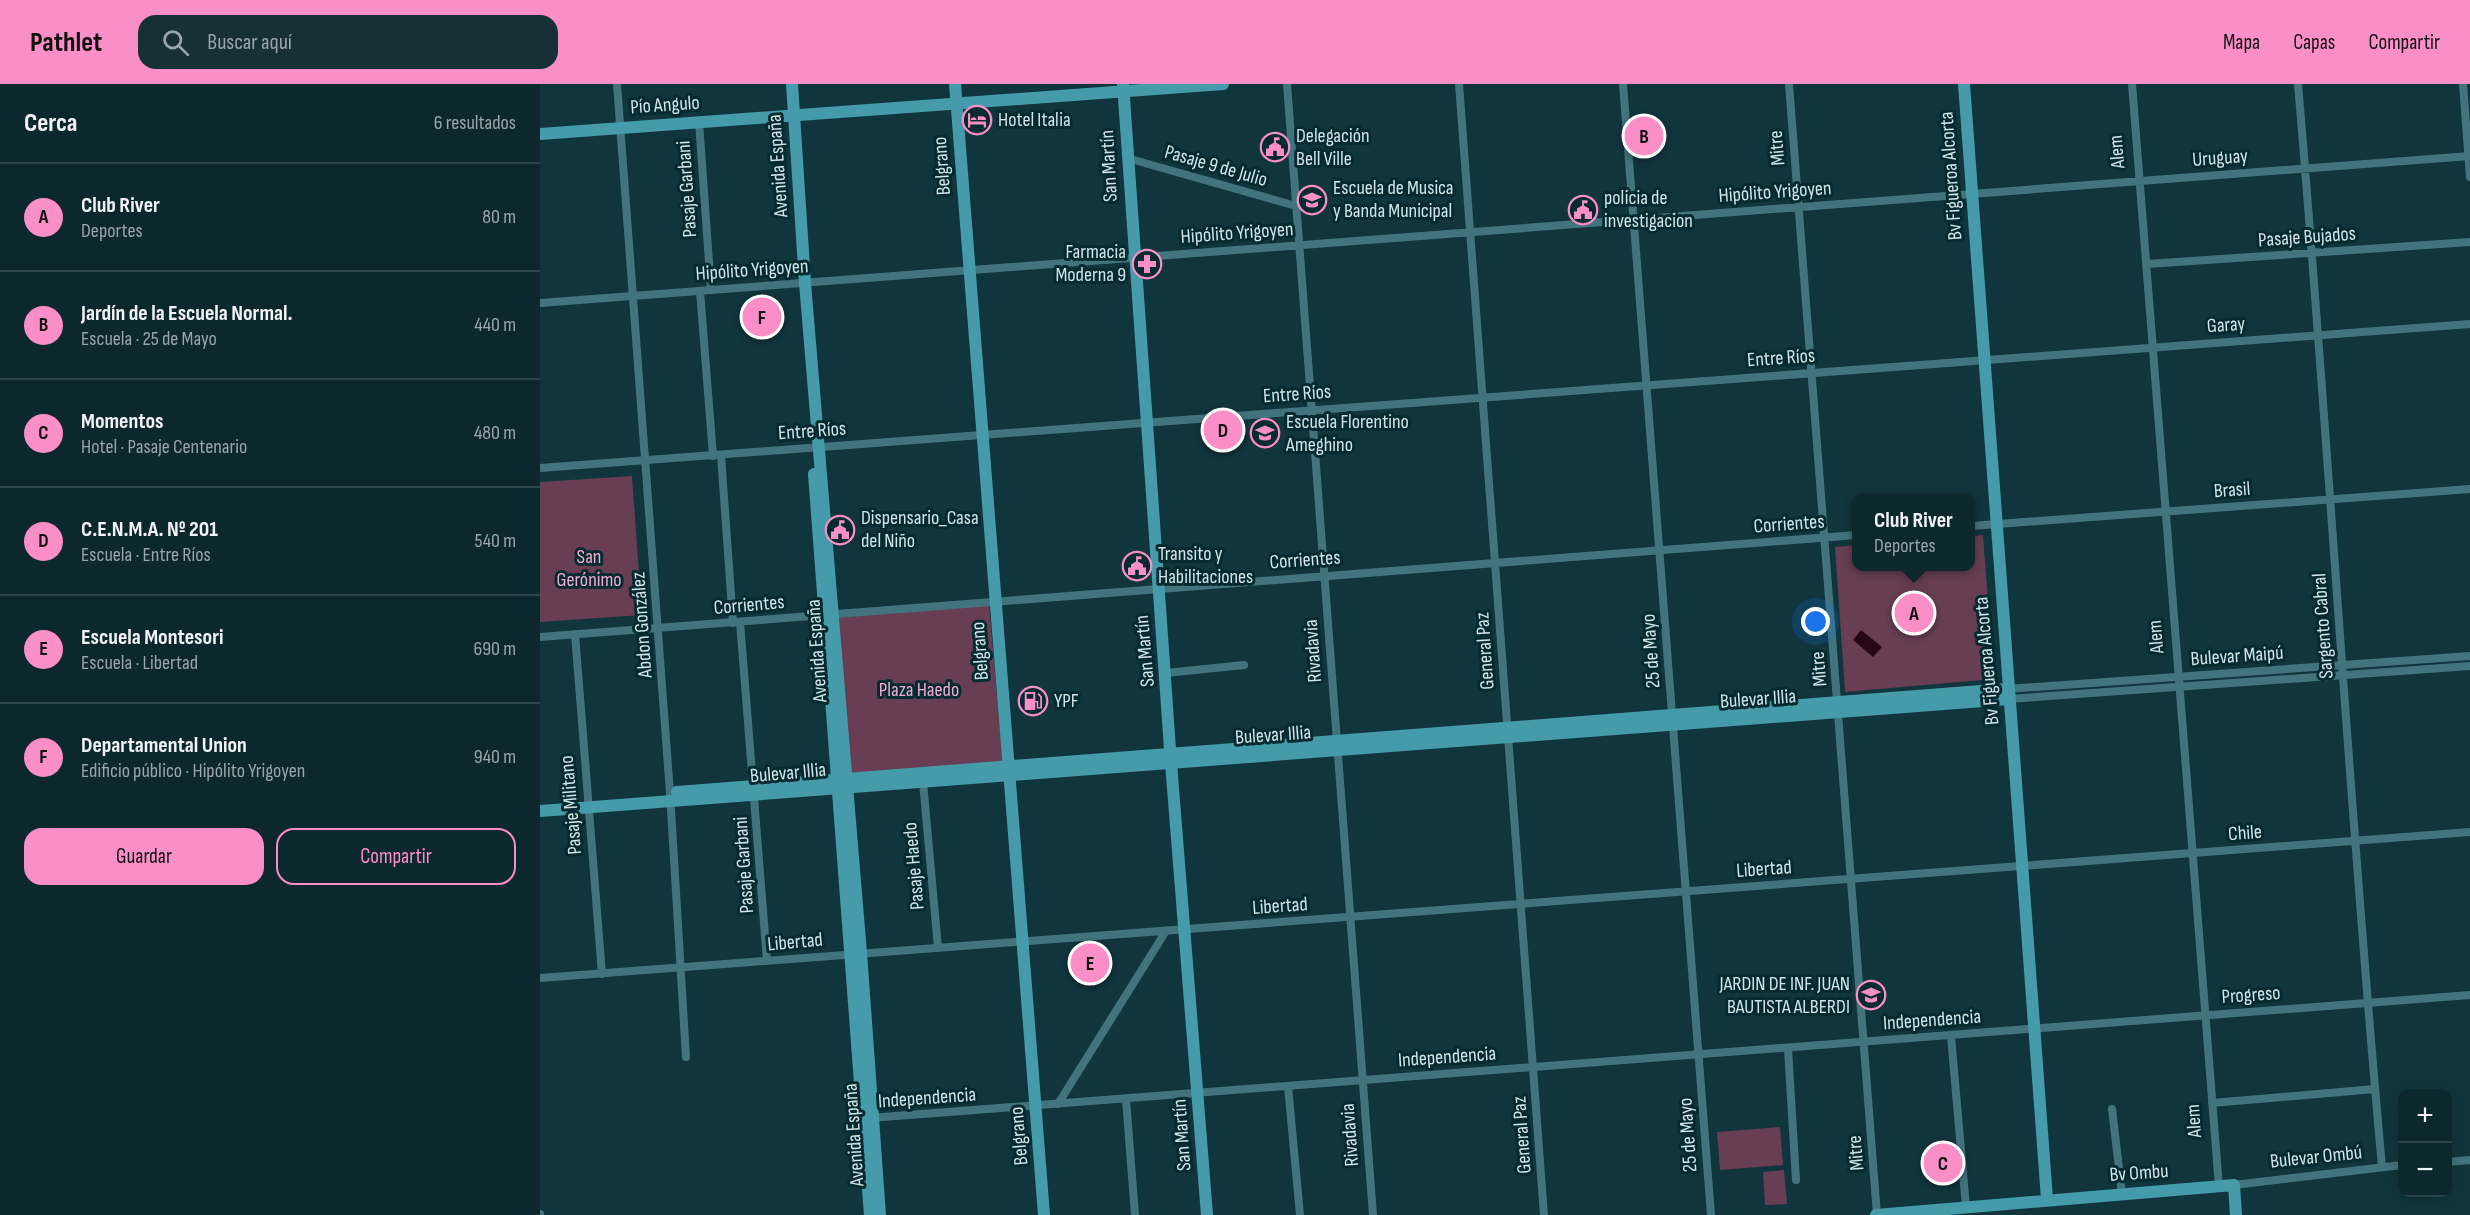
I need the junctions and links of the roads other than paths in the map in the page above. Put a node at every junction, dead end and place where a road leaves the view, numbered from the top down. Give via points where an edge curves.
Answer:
1 (616, 84) edge
2 (784, 84) edge
3 (792, 84) edge
4 (955, 84) edge
5 (1223, 84) edge
6 (1287, 84) edge
7 (1459, 84) edge
8 (1623, 84) edge
9 (1789, 84) edge
10 (1964, 84) edge
11 (2132, 84) edge
12 (2298, 84) edge
13 (2463, 84) edge
14 (1124, 88) edge
15 (957, 103) junction
16 (790, 116) junction
17 (699, 122) junction
18 (620, 128) junction
19 (540, 134) edge
20 (2469, 156) edge
21 (1127, 158) junction
22 (2305, 168) junction
23 (2470, 177) edge
24 (2139, 181) junction
25 (1972, 194) junction
26 (1296, 206) junction
27 (1798, 207) junction
28 (1634, 219) junction
29 (1470, 232) junction
30 (2470, 242) edge
31 (1299, 245) junction
32 (2313, 253) junction
33 (1134, 257) junction
34 (2147, 264) junction
35 (969, 270) junction
36 (801, 283) junction
37 (711, 290) junction
38 (700, 291) junction
39 (632, 296) junction
40 (540, 303) edge
41 (2470, 324) edge
42 (2319, 335) junction
43 (2152, 347) junction
44 (1984, 360) junction
45 (1812, 372) junction
46 (1647, 385) junction
47 (1483, 397) junction
48 (1312, 410) junction
49 (1148, 422) junction
50 (981, 435) junction
51 (816, 447) junction
52 (717, 456) junction
53 (646, 460) junction
54 (540, 468) edge
55 (2470, 489) edge
56 (2331, 499) junction
57 (2165, 512) junction
58 (1996, 524) junction
59 (1975, 526) edge
60 (1852, 535) edge
61 (1825, 537) junction
62 (1660, 550) junction
63 (1495, 562) junction
64 (1324, 575) junction
65 (1159, 588) junction
66 (996, 603) junction
67 (829, 614) junction
68 (736, 623) junction
69 (658, 628) junction
70 (575, 634) junction
71 (540, 637) edge
72 (2470, 656) edge
73 (1244, 665) dead end
74 (2342, 665) junction
75 (2470, 666) edge
76 (1166, 672) junction
77 (2343, 675) junction
78 (2178, 677) junction
79 (2179, 687) junction
80 (2008, 694) junction
81 (1839, 707) junction
82 (1673, 720) junction
83 (1508, 732) junction
84 (1337, 746) junction
85 (1172, 758) junction
86 (1008, 771) junction
87 (924, 782) junction
88 (841, 783) junction
89 (754, 791) junction
90 (671, 797) junction
91 (540, 803) edge
92 (587, 803) junction
93 (540, 811) edge
94 (2470, 832) edge
95 (2354, 841) junction
96 (2192, 853) junction
97 (2022, 866) junction
98 (1852, 879) junction
99 (1686, 892) junction
100 (1521, 904) junction
101 (1350, 917) junction
102 (1185, 930) junction
103 (1166, 931) junction
104 (1022, 942) junction
105 (938, 948) junction
106 (857, 953) junction
107 (767, 961) junction
108 (681, 968) junction
109 (602, 974) junction
110 (540, 978) edge
111 (2470, 995) edge
112 (2367, 1003) junction
113 (2205, 1015) junction
114 (2034, 1028) junction
115 (1951, 1036) junction
116 (1863, 1042) junction
117 (1788, 1049) junction
118 (1698, 1054) junction
119 (686, 1057) dead end
120 (1533, 1067) junction
121 (1363, 1080) junction
122 (1288, 1086) junction
123 (2375, 1089) junction
124 (1199, 1093) junction
125 (1126, 1099) junction
126 (2212, 1103) junction
127 (1058, 1104) junction
128 (1035, 1106) junction
129 (2112, 1109) dead end
130 (868, 1119) junction
131 (2470, 1160) edge
132 (2452, 1162) edge
133 (2398, 1165) edge
134 (2382, 1167) junction
135 (1796, 1180) dead end
136 (2234, 1185) junction
137 (2219, 1187) junction
138 (2122, 1194) junction
139 (2047, 1199) junction
140 (1966, 1207) junction
141 (870, 1215) edge
142 (880, 1215) edge
143 (1044, 1215) edge
144 (1136, 1215) edge
145 (1207, 1215) edge
146 (1300, 1215) edge
147 (1373, 1215) edge
148 (1544, 1215) edge
149 (1711, 1215) edge
150 (1876, 1215) edge
151 (2236, 1215) edge

1 - 18 street, Abdon González
2 - 16 street, Avenida España
3 - 16 street, Avenida España
4 - 15 street, Belgrano
5 - 14 street, Pío Angulo
6 - 26 street, Rivadavia
7 - 29 street, General Paz
8 - 28 street, 25 de Mayo
9 - 27 street, Mitre
10 - 25 street, Bv Figueroa Alcorta
11 - 24 street, Alem
12 - 22 street, Sargento Cabral
13 - 20 street
14 - 15 street, Pío Angulo
14 - 21 street, San Martín
15 - 16 street, Pío Angulo
15 - 35 street, Belgrano
16 - 17 street, Pío Angulo
16 - 36 street, Avenida España
17 - 18 street, Pío Angulo
17 - 37 street, Pasaje Garbani
18 - 19 street, Pío Angulo
18 - 39 street, Abdon González
20 - 22 street, Uruguay
20 - 23 street
21 - 26 street, Pasaje 9 de Julio
21 - 33 street, San Martín
22 - 24 street, Uruguay
22 - 32 street, Sargento Cabral
24 - 25 street, Uruguay
24 - 34 street, Alem
25 - 27 street, Hipólito Yrigoyen
25 - 44 street, Bv Figueroa Alcorta
26 - 31 street, Rivadavia
27 - 28 street, Hipólito Yrigoyen
27 - 45 street, Mitre
28 - 29 street, Hipólito Yrigoyen
28 - 46 street, 25 de Mayo
29 - 31 street, Hipólito Yrigoyen
29 - 47 street, General Paz
30 - 32 street, Pasaje Bujados
31 - 33 street, Hipólito Yrigoyen
31 - 48 street, Rivadavia
32 - 34 street, Pasaje Bujados
32 - 42 street, Sargento Cabral
33 - 35 street, Hipólito Yrigoyen
33 - 49 street, San Martín
34 - 43 street, Alem
35 - 36 street, Hipólito Yrigoyen
35 - 50 street, Belgrano
36 - 37 street, Hipólito Yrigoyen
36 - 51 street, Avenida España
37 - 38 street, Hipólito Yrigoyen
38 - 39 street, Hipólito Yrigoyen
38 - 52 street, Pasaje Garbani
39 - 40 street, Hipólito Yrigoyen
39 - 53 street, Abdon González
41 - 42 street, Garay
42 - 43 street, Garay
42 - 56 street, Sargento Cabral
43 - 44 street, Garay
43 - 57 street, Alem
44 - 45 street, Entre Ríos
44 - 58 street, Bv Figueroa Alcorta
45 - 46 street, Entre Ríos
45 - 61 street, Mitre
46 - 47 street, Entre Ríos
46 - 62 street, 25 de Mayo
47 - 48 street, Entre Ríos
47 - 63 street, General Paz
48 - 49 street, Entre Ríos
48 - 64 street, Rivadavia
49 - 50 street, Entre Ríos
49 - 65 street, San Martín
50 - 51 street, Entre Ríos
50 - 66 street, Belgrano
51 - 52 street, Entre Ríos
51 - 67 street, Avenida España
52 - 53 street, Entre Ríos
52 - 68 street, Pasaje Garbani
53 - 54 street, Entre Ríos
53 - 69 street, Abdon González
55 - 56 street, Brasil
56 - 57 street, Brasil
56 - 74 street, Sargento Cabral
57 - 58 street, Brasil
57 - 78 street, Alem
58 - 59 street
58 - 80 street, Bv Figueroa Alcorta
60 - 61 street, Corrientes
61 - 62 street, Corrientes
61 - 81 street, Mitre
62 - 63 street, Corrientes
62 - 82 street, 25 de Mayo
63 - 64 street, Corrientes
63 - 83 street, General Paz
64 - 65 street, Corrientes
64 - 84 street, Rivadavia
65 - 66 street, Corrientes
65 - 76 street, San Martín
66 - 67 street, Corrientes
66 - 86 street, Belgrano
67 - 68 street, Corrientes
67 - 88 street, Avenida España
68 - 69 street, Corrientes
68 - 89 street, Pasaje Garbani
69 - 70 street, Corrientes
69 - 90 street, Abdon González
70 - 71 street, Corrientes
70 - 92 street, Pasaje Militano
72 - 74 street, Bulevar Maipú
73 - 76 street
74 - 77 street, Sargento Cabral
74 - 78 street, Bulevar Maipú
75 - 77 street, Bulevar Maipú
76 - 85 street, San Martín
77 - 79 street, Bulevar Maipú
77 - 95 street, Sargento Cabral
78 - 79 street, Alem
78 - 80 street, Bulevar Maipú
79 - 80 street, Bulevar Maipú
79 - 96 street, Alem
80 - 81 street, Bulevar Illia
80 - 97 street, Bv Figueroa Alcorta
81 - 82 street, Bulevar Illia
81 - 98 street, Mitre
82 - 83 street, Bulevar Illia
82 - 99 street, 25 de Mayo
83 - 84 street, Bulevar Illia
83 - 100 street, General Paz
84 - 85 street, Bulevar Illia
84 - 101 street, Rivadavia
85 - 86 street, Bulevar Illia
85 - 102 street, San Martín
86 - 87 street, Bulevar Illia
86 - 88 street, Bulevar Illia
86 - 104 street, Belgrano
87 - 88 street, Bulevar Illia
87 - 105 street, Pasaje Haedo
88 - 89 street, Bulevar Illia
88 - 106 street, Avenida España
89 - 90 street, Bulevar Illia
89 - 107 street, Pasaje Garbani
90 - 92 street, Bulevar Illia
90 - 108 street, Abdon González
91 - 92 street, Bulevar Illia
92 - 93 street, Bulevar Illia
92 - 109 street, Pasaje Militano
94 - 95 street, Chile
95 - 96 street, Chile
95 - 112 street, Sargento Cabral
96 - 97 street, Chile
96 - 113 street, Alem
97 - 98 street, Libertad
97 - 114 street, Bv Figueroa Alcorta
98 - 99 street, Libertad
98 - 116 street, Mitre
99 - 100 street, Libertad
99 - 118 street, 25 de Mayo
100 - 101 street, Libertad
100 - 120 street, General Paz
101 - 102 street, Libertad
101 - 121 street, Rivadavia
102 - 103 street, Libertad
102 - 124 street, San Martín
103 - 104 street, Libertad
103 - 127 street
104 - 105 street, Libertad
104 - 128 street, Belgrano
105 - 106 street, Libertad
106 - 107 street, Libertad
106 - 130 street, Avenida España
107 - 108 street, Libertad
108 - 109 street, Libertad
108 - 119 street, Abdon González
109 - 110 street, Libertad
111 - 112 street, Progreso
112 - 113 street, Progreso
112 - 123 street, Sargento Cabral
113 - 114 street, Progreso
113 - 126 street, Alem
114 - 115 street, Independencia
114 - 139 street, Bv Figueroa Alcorta
115 - 116 street, Independencia
115 - 140 street
116 - 117 street, Independencia
116 - 150 street, Mitre
117 - 118 street, Independencia
117 - 135 street
118 - 120 street, Independencia
118 - 149 street, 25 de Mayo
120 - 121 street, Independencia
120 - 148 street, General Paz
121 - 122 street, Independencia
121 - 147 street, Rivadavia
122 - 124 street, Independencia
122 - 146 street
123 - 126 street
123 - 134 street, Sargento Cabral
124 - 125 street, Independencia
124 - 145 street, San Martín
125 - 127 street, Independencia
125 - 144 street
126 - 137 street, Alem
127 - 128 street, Independencia
128 - 130 street, Independencia
128 - 143 street, Belgrano
129 - 138 street
130 - 141 street, Avenida España
130 - 142 street, Avenida España
131 - 132 street
133 - 134 street, Bulevar Ombú
134 - 136 street, Bulevar Ombú
136 - 137 street, Bv Ombu
136 - 151 street
137 - 138 street, Bv Ombu
138 - 139 street, Bv Ombu
139 - 140 street, Bv Ombu
140 - 150 street, Bv Ombu

